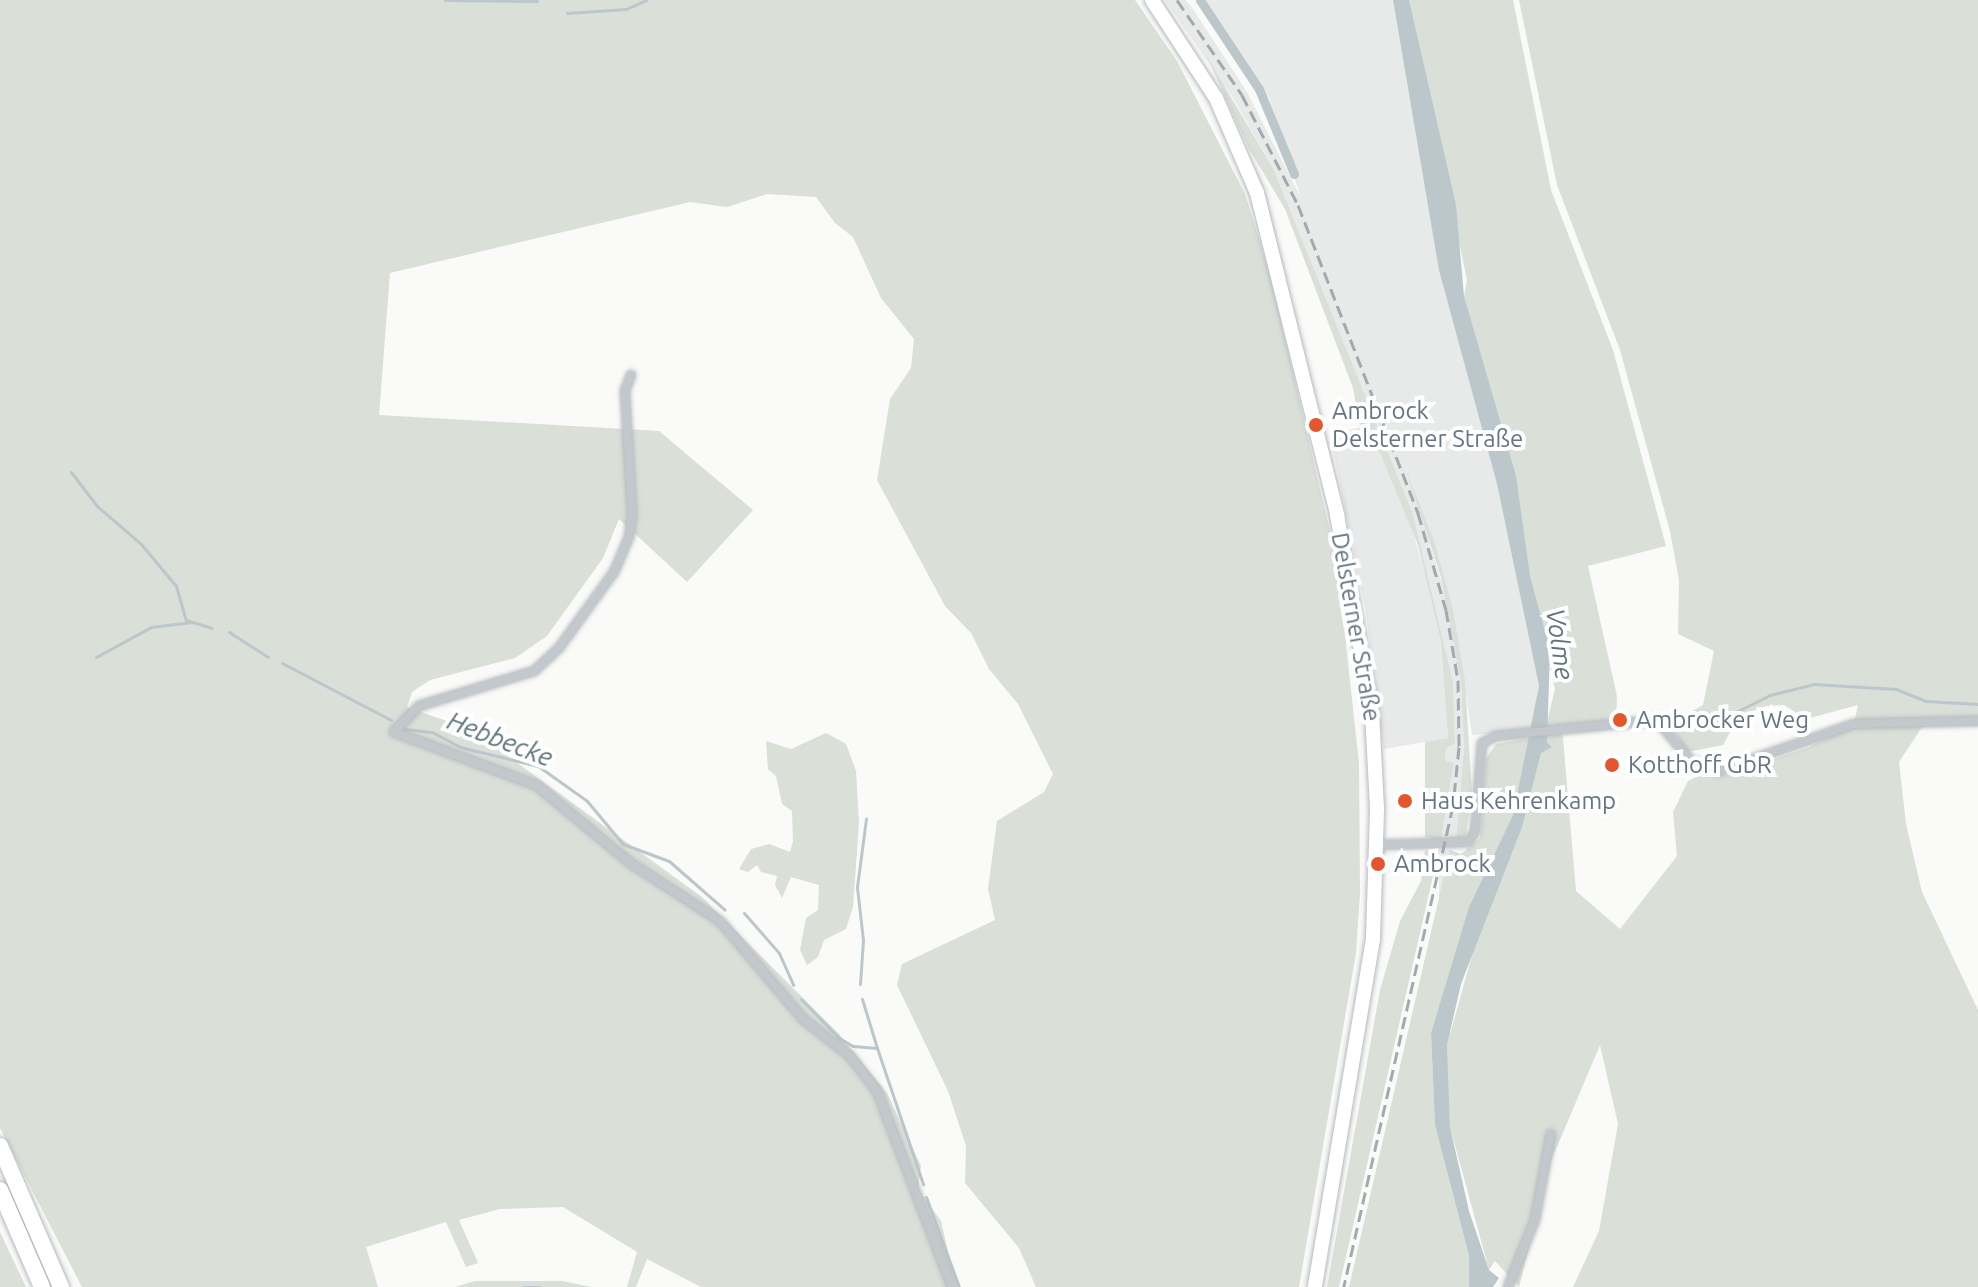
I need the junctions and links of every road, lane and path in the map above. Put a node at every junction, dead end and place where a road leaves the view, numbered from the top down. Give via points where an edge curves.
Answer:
1 (1152, 0) edge
2 (631, 375) dead end
3 (1978, 721) edge
4 (1378, 845) junction
5 (1551, 1134) dead end
6 (0, 1146) edge
7 (0, 1190) edge
8 (42, 1287) edge
9 (61, 1287) edge
10 (952, 1287) edge
11 (1315, 1287) edge
12 (1508, 1287) edge

1 - 4 main road, Delsterner Straße via 1190,53 1229,124 1279,268 1360,632 1375,747
2 - 10 street via 625,391 633,503 629,537 614,572 559,648 534,671 419,706 394,732 536,785 629,862 720,921 803,1019 850,1056 877,1091
3 - 4 street via 1854,724 1719,771 1691,761 1660,721 1510,735 1482,743 1475,832 1468,842
4 - 11 main road, Delsterner Straße via 1370,965
5 - 12 street via 1535,1220
6 - 9 highway
7 - 8 highway

